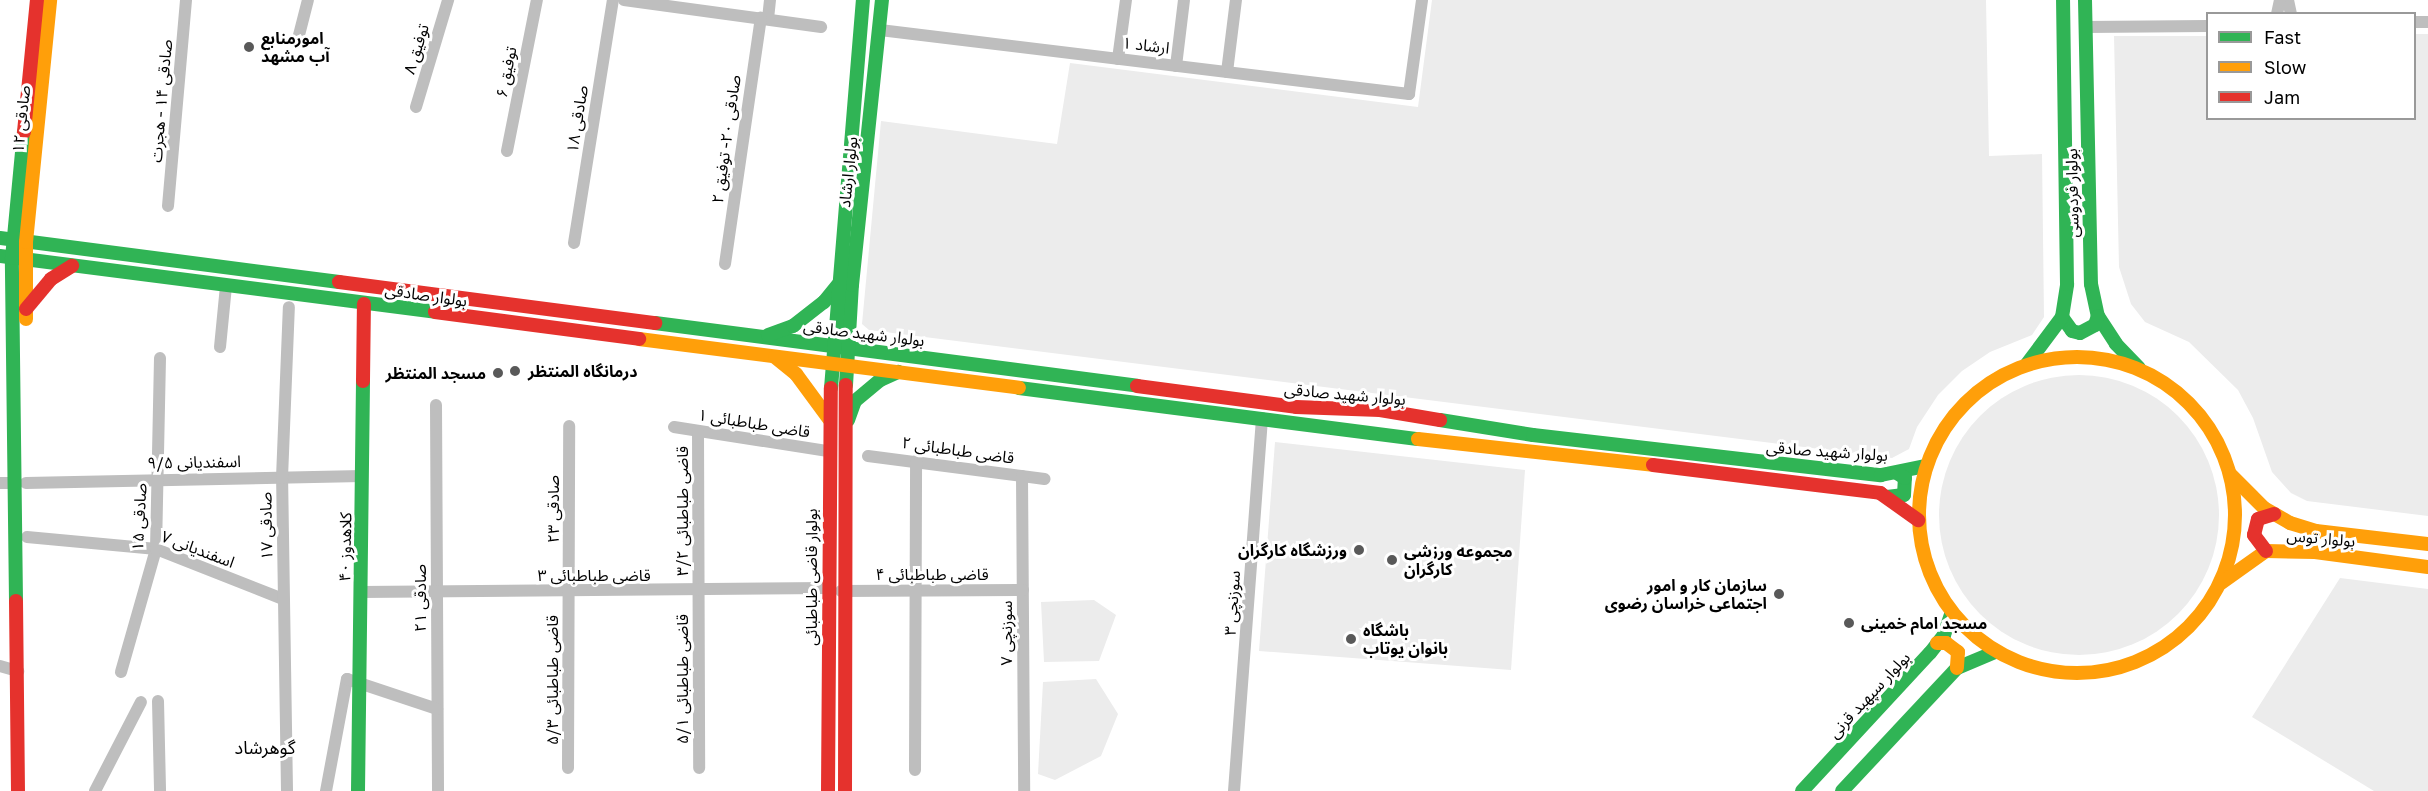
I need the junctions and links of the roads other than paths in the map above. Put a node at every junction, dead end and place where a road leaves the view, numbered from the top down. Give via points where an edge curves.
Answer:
1 (37, 0) edge
2 (50, 0) edge
3 (186, 0) edge
4 (308, 0) edge
5 (448, 0) edge
6 (537, 0) edge
7 (613, 0) edge
8 (624, 0) edge
9 (770, 0) edge
10 (863, 0) edge
11 (882, 0) edge
12 (1126, 0) edge
13 (1184, 0) edge
14 (1236, 0) edge
15 (1422, 0) edge
16 (2063, 0) edge
17 (2085, 0) edge
18 (764, 19) junction
19 (2206, 26) edge
20 (820, 27) dead end
21 (2086, 27) junction
22 (879, 30) junction
23 (297, 43) dead end
24 (1118, 59) junction
25 (1176, 66) junction
26 (1227, 72) junction
27 (416, 107) dead end
28 (507, 151) dead end
29 (168, 206) dead end
30 (13, 240) edge
31 (574, 243) dead end
32 (9, 260) edge
33 (725, 264) dead end
34 (72, 266) junction
35 (838, 284) junction
36 (226, 286) junction
37 (364, 304) junction
38 (20, 308) junction
39 (289, 308) dead end
40 (2098, 316) junction
41 (2062, 317) junction
42 (761, 337) junction
43 (832, 345) junction
44 (220, 347) dead end
45 (848, 347) junction
46 (774, 356) junction
47 (160, 358) dead end
48 (831, 363) junction
49 (2027, 364) junction
50 (847, 365) junction
51 (2141, 370) junction
52 (899, 372) junction
53 (436, 405) dead end
54 (1380, 410) junction
55 (1262, 418) junction
56 (829, 419) junction
57 (569, 426) dead end
58 (674, 427) dead end
59 (699, 431) junction
60 (843, 432) junction
61 (1378, 434) junction
62 (828, 451) junction
63 (868, 456) dead end
64 (916, 461) junction
65 (1926, 466) junction
66 (1897, 473) junction
67 (2230, 474) junction
68 (362, 476) junction
69 (1022, 476) junction
70 (282, 478) junction
71 (157, 479) junction
72 (1045, 479) dead end
73 (0, 483) edge
74 (22, 483) junction
75 (1887, 497) junction
76 (2274, 514) junction
77 (1918, 520) junction
78 (27, 537) junction
79 (2428, 544) edge
80 (156, 549) junction
81 (2266, 550) junction
82 (2428, 567) edge
83 (2221, 583) junction
84 (827, 588) junction
85 (915, 590) junction
86 (1023, 590) junction
87 (569, 591) junction
88 (699, 591) junction
89 (841, 591) junction
90 (361, 592) junction
91 (437, 592) junction
92 (283, 599) junction
93 (1951, 615) junction
94 (1938, 643) junction
95 (1995, 652) junction
96 (0, 666) edge
97 (1957, 668) junction
98 (18, 670) junction
99 (121, 672) dead end
100 (360, 682) junction
101 (158, 701) dead end
102 (141, 702) dead end
103 (437, 710) junction
104 (568, 768) dead end
105 (699, 768) dead end
106 (915, 770) dead end
107 (18, 791) edge
108 (27, 791) edge
109 (95, 791) edge
110 (160, 791) edge
111 (287, 791) edge
112 (326, 791) edge
113 (358, 791) edge
114 (438, 791) edge
115 (828, 791) edge
116 (844, 791) edge
117 (1024, 791) edge
118 (1234, 791) edge
119 (1802, 791) edge
120 (1842, 791) edge

1 - 30 main road, صادقی ۱۲
2 - 30 main road, صادقی ۱۲
3 - 29 street, صادقی ۱۴ - هجرت
4 - 23 street
5 - 27 street, توفیق ۸
6 - 28 street, توفیق ۶
7 - 31 street, صادقی ۱۸
8 - 18 street
9 - 18 street, صادقی ۲۰- توفیق ۲
10 - 35 main road, بولوار ارشاد
11 - 22 main road, بولوار ارشاد
12 - 24 street
13 - 25 street
14 - 26 street
15 - 26 street, ارشاد ۱ via 1409,94
16 - 41 main road, بولوار فردوسی via 2067,284
17 - 21 main road, بولوار فردوسی
18 - 20 street
18 - 33 street, صادقی ۲۰- توفیق ۲
19 - 21 street
21 - 40 main road, بولوار فردوسی via 2091,284
22 - 24 street, ارشاد ۱
22 - 45 main road, بولوار ارشاد
24 - 25 street, ارشاد ۱
25 - 26 street, ارشاد ۱
30 - 32 main road
30 - 42 main road, بولوار صادقی
32 - 34 main road, بولوار صادقی
32 - 38 main road
32 - 38 main road
34 - 36 main road, بولوار صادقی
34 - 38 main road via 51,279
35 - 42 main road via 824,302 793,326
35 - 43 main road, بولوار ارشاد
36 - 37 main road, بولوار صادقی
36 - 44 street
37 - 46 main road, بولوار صادقی
37 - 68 main road, کلاهدوز ۴۰
38 - 74 main road
39 - 70 street, صادقی ۱۷
40 - 41 main road via 2095,325 2080,333 2065,326
40 - 51 main road, بولوار فردوسی via 2116,344
41 - 49 main road, بولوار فردوسی
42 - 43 main road, بولوار شهید صادقی
43 - 45 main road, بولوار شهید صادقی
43 - 48 main road, بولوار ارشاد
45 - 50 main road, بولوار ارشاد
45 - 54 main road, بولوار شهید صادقی via 1296,407
46 - 48 main road, بولوار صادقی
46 - 56 main road via 796,374
47 - 71 street, صادقی ۱۵
48 - 50 main road, بولوار صادقی
48 - 56 main road, بولوار قاضی طباطبائی
49 - 51 main road via 2073,356 2108,359
49 - 65 main road via 1989,383 1964,404 1944,429
50 - 52 main road, بولوار شهید صادقی
50 - 60 main road, بولوار قاضی طباطبائی
51 - 67 main road via 2174,390 2200,415 2216,438
52 - 55 main road, بولوار شهید صادقی
52 - 60 main road via 880,380 855,401
53 - 91 street, صادقی ۲۱
54 - 61 main road
54 - 66 main road, بولوار شهید صادقی via 1533,435 1694,455 1854,473
55 - 61 main road, بولوار شهید صادقی
55 - 118 street, سوزنچی ۳
56 - 62 main road, بولوار قاضی طباطبائی
57 - 87 street, صادقی ۲۳
58 - 59 street, قاضی طباطبائی ۱
59 - 62 street, قاضی طباطبائی ۱
59 - 88 street, قاضی طباطبائی ۳/۲
60 - 89 main road, بولوار قاضی طباطبائی
61 - 75 main road, بولوار شهید صادقی via 1852,488
62 - 84 main road, بولوار قاضی طباطبائی
63 - 64 street, قاضی طباطبائی ۲
64 - 69 street, قاضی طباطبائی ۲
64 - 85 street
65 - 66 main road, بولوار شهید صادقی
65 - 77 main road
66 - 75 main road via 1908,486 1904,495
67 - 76 main road, بولوار توس
67 - 83 main road via 2235,508 2233,545
68 - 70 street, اسفندیانی ۹/۵
68 - 90 main road, کلاهدوز ۴۰
69 - 72 street, قاضی طباطبائی ۲
69 - 86 street, سوزنچی ۷
70 - 71 street, اسفندیانی ۹/۵
70 - 92 street, صادقی ۱۷
71 - 74 street, اسفندیانی ۹/۵
71 - 80 street, صادقی ۱۵
73 - 74 street, اسفندیانی ۹/۵
74 - 78 main road
74 - 98 main road
75 - 77 main road, بولوار شهید صادقی
76 - 79 main road, بولوار توس via 2316,531
76 - 81 main road via 2258,519 2256,526 2254,535
77 - 93 main road via 1931,578
78 - 80 street, اسفندیانی ۷
78 - 108 main road
80 - 92 street, اسفندیانی ۷
80 - 99 street, صادقی ۱۵
81 - 82 main road, بولوار توس via 2315,552
81 - 83 main road, بولوار توس
83 - 95 main road via 2199,617 2161,651 2128,666 2082,675 2041,670
84 - 88 street, قاضی طباطبائی ۳
84 - 115 main road, بولوار قاضی طباطبائی
85 - 86 street, قاضی طباطبائی ۴
85 - 89 street, قاضی طباطبائی ۴
85 - 106 street
86 - 117 street, سوزنچی ۷
87 - 88 street, قاضی طباطبائی ۳
87 - 91 street, قاضی طباطبائی ۳
87 - 104 street, قاضی طباطبائی ۵/۳
88 - 105 street, قاضی طباطبائی ۵/۱
89 - 116 main road, بولوار قاضی طباطبائی
90 - 91 street, قاضی طباطبائی ۳
90 - 100 main road, کلاهدوز ۴۰
91 - 103 street, صادقی ۲۱
92 - 111 street, صادقی ۱۷
93 - 94 main road, بولوار سپهبد قرنی
93 - 95 main road
94 - 97 main road via 1946,643 1958,652
94 - 119 main road, بولوار سپهبد قرنی
95 - 97 main road
96 - 98 street
97 - 120 main road
98 - 107 main road
100 - 103 street
100 - 112 street via 347,679
100 - 113 main road, کلاهدوز ۴۰
101 - 110 street
102 - 109 street
103 - 114 street, صادقی ۲۱

